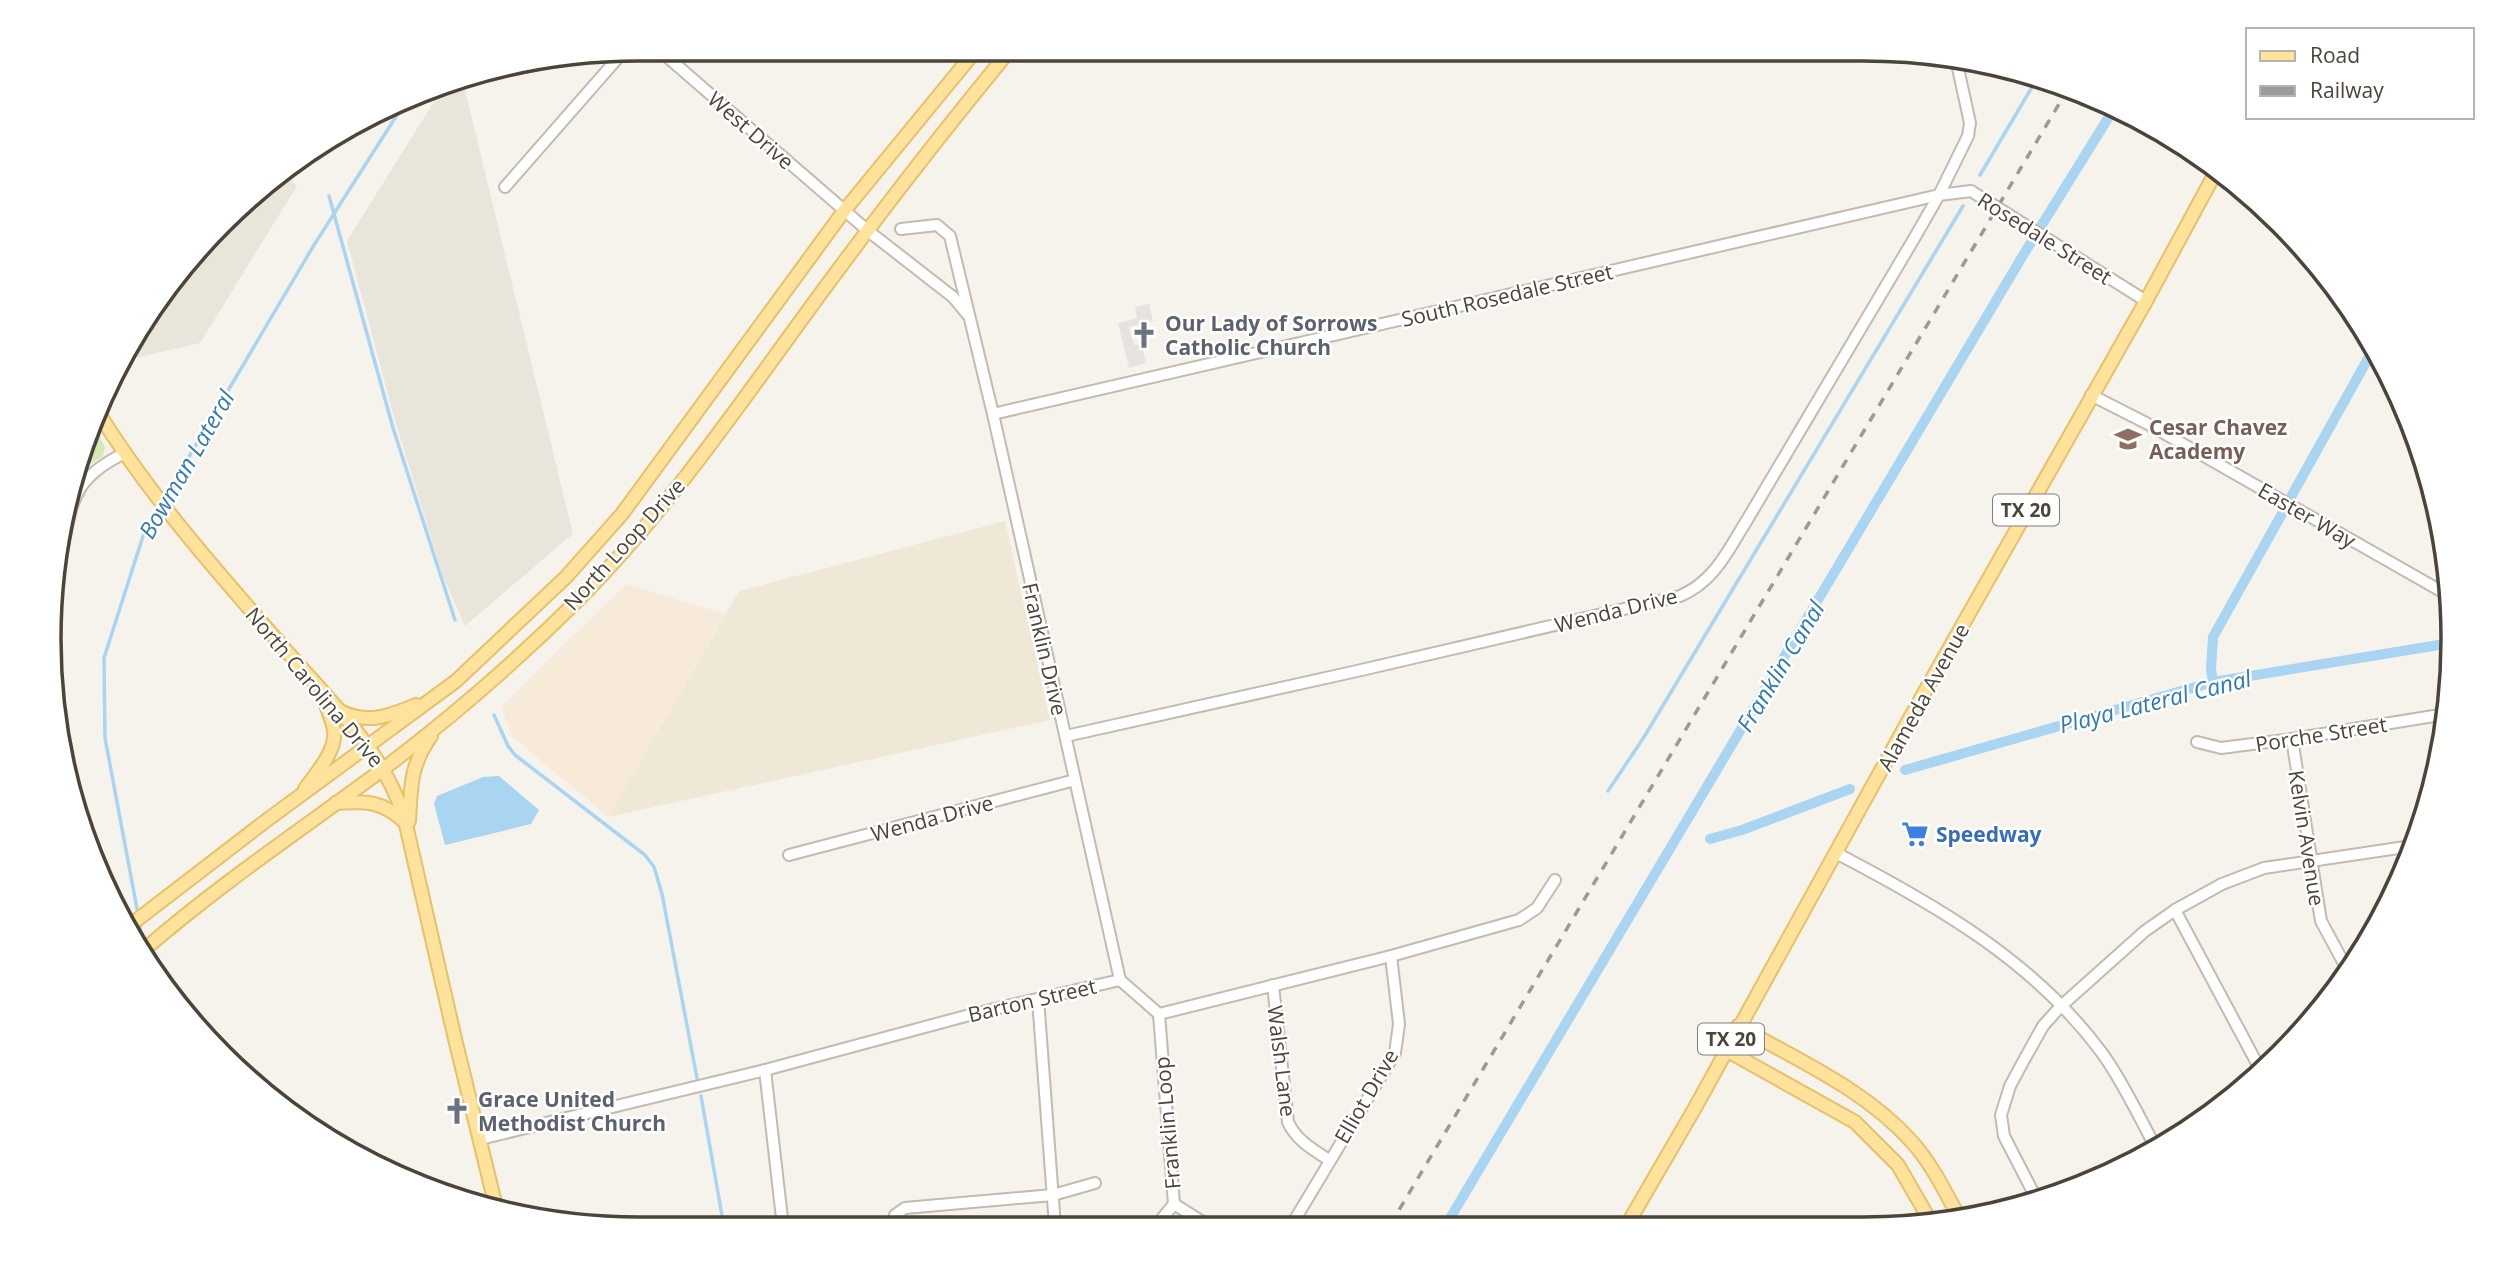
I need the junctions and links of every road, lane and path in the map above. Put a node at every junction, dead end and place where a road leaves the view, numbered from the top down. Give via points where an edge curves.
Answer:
1 (672, 61) edge
2 (967, 61) edge
3 (1001, 61) edge
4 (615, 62) edge
5 (1958, 69) edge
6 (2212, 179) edge
7 (505, 187) dead end
8 (1939, 195) junction
9 (844, 211) junction
10 (901, 229) dead end
11 (867, 230) junction
12 (2146, 301) junction
13 (969, 318) junction
14 (2091, 395) junction
15 (993, 414) junction
16 (104, 421) edge
17 (125, 453) junction
18 (82, 485) edge
19 (566, 578) junction
20 (2439, 590) edge
21 (582, 596) junction
22 (321, 691) junction
23 (433, 699) junction
24 (338, 710) junction
25 (2436, 717) edge
26 (438, 725) junction
27 (1066, 736) junction
28 (2292, 739) junction
29 (2197, 742) dead end
30 (369, 746) junction
31 (384, 768) junction
32 (1075, 780) junction
33 (302, 795) junction
34 (336, 803) junction
35 (405, 822) junction
36 (408, 835) junction
37 (2402, 848) edge
38 (1836, 853) junction
39 (789, 855) dead end
40 (2311, 861) junction
41 (1555, 880) dead end
42 (2175, 910) junction
43 (135, 921) edge
44 (150, 945) edge
45 (1391, 956) junction
46 (2342, 961) edge
47 (1120, 980) junction
48 (1273, 985) junction
49 (1038, 999) junction
50 (2060, 1007) junction
51 (1159, 1014) junction
52 (1738, 1026) junction
53 (1726, 1050) junction
54 (2256, 1062) edge
55 (765, 1070) junction
56 (480, 1139) junction
57 (2151, 1139) edge
58 (1329, 1160) junction
59 (1096, 1183) dead end
60 (2032, 1191) edge
61 (1052, 1195) junction
62 (494, 1198) edge
63 (1174, 1204) junction
64 (1955, 1209) edge
65 (1926, 1213) edge
66 (782, 1217) edge
67 (895, 1217) edge
68 (1054, 1217) edge
69 (1163, 1217) edge
70 (1195, 1217) edge
71 (1296, 1217) edge
72 (1632, 1217) edge

1 - 9 street, West Drive
2 - 9 main road, North Loop Drive
3 - 11 main road, North Loop Drive
4 - 7 street
5 - 8 street, Wenda Drive via 1970,123
6 - 12 main road, Alameda Avenue / TX 20
8 - 12 street, Rosedale Street via 1971,191
8 - 15 street, South Rosedale Street
8 - 27 street, Wenda Drive via 1719,566 1692,591
9 - 11 street, Franklin Drive
9 - 19 main road, North Loop Drive via 622,514
10 - 13 street, Franklin Drive via 937,225 947,232
11 - 13 street, Franklin Drive via 953,298
11 - 21 main road, North Loop Drive via 733,415
12 - 14 main road, Alameda Avenue / TX 20
13 - 15 street, Franklin Drive
14 - 20 street, Easter Way
14 - 38 main road, Alameda Avenue / TX 20
15 - 27 street, Franklin Drive
16 - 17 main road, North Carolina Drive
17 - 18 street via 94,470
17 - 22 main road, North Carolina Drive
19 - 21 main road
19 - 23 main road, North Loop Drive
21 - 26 main road, North Loop Drive
22 - 24 main road, North Carolina Drive
22 - 33 main road via 334,740
23 - 24 main road via 370,720
23 - 30 main road, North Loop Drive
24 - 30 main road, North Carolina Drive
25 - 28 street, Porche Street
26 - 31 main road, North Loop Drive
26 - 36 main road via 421,749 411,776
27 - 32 street, Franklin Drive
28 - 29 street, Porche Street via 2221,748
28 - 40 street, Kelvin Avenue
30 - 31 main road, North Carolina Drive
30 - 33 main road, North Loop Drive
31 - 34 main road, North Loop Drive
31 - 35 main road, North Carolina Drive
32 - 39 street, Wenda Drive
32 - 47 street, Franklin Drive
33 - 43 main road, North Loop Drive
34 - 35 main road via 377,803
34 - 44 main road, North Loop Drive
35 - 36 main road, North Carolina Drive
36 - 56 main road, North Carolina Drive
37 - 40 street
38 - 50 street via 1955,919 2018,965
38 - 52 main road, Alameda Avenue / TX 20
40 - 42 street via 2242,875
40 - 46 street, Kelvin Avenue via 2321,921
41 - 45 street via 1537,908 1519,920
42 - 50 street
42 - 54 street
45 - 48 street
45 - 58 street, Elliot Drive via 1399,1024 1395,1053
47 - 49 street, Barton Street
47 - 51 street, Barton Street
48 - 51 street
48 - 58 street, Walsh Lane via 1288,1122 1302,1142
49 - 55 street, Barton Street
49 - 61 street
50 - 57 street via 2115,1073
50 - 60 street via 2024,1060 2001,1115 2004,1136
51 - 63 street, Franklin Loop
52 - 53 main road, Alameda Avenue / TX 20
52 - 64 main road via 1835,1081 1892,1121 1929,1164
53 - 65 main road via 1855,1122 1898,1165
53 - 72 main road, Alameda Avenue / TX 20
55 - 56 street, Barton Street
55 - 66 street
56 - 62 main road, North Carolina Drive
58 - 71 street, Elliot Drive
59 - 61 street
61 - 67 street via 905,1208
61 - 68 street
63 - 69 street, Franklin Loop
63 - 70 street

